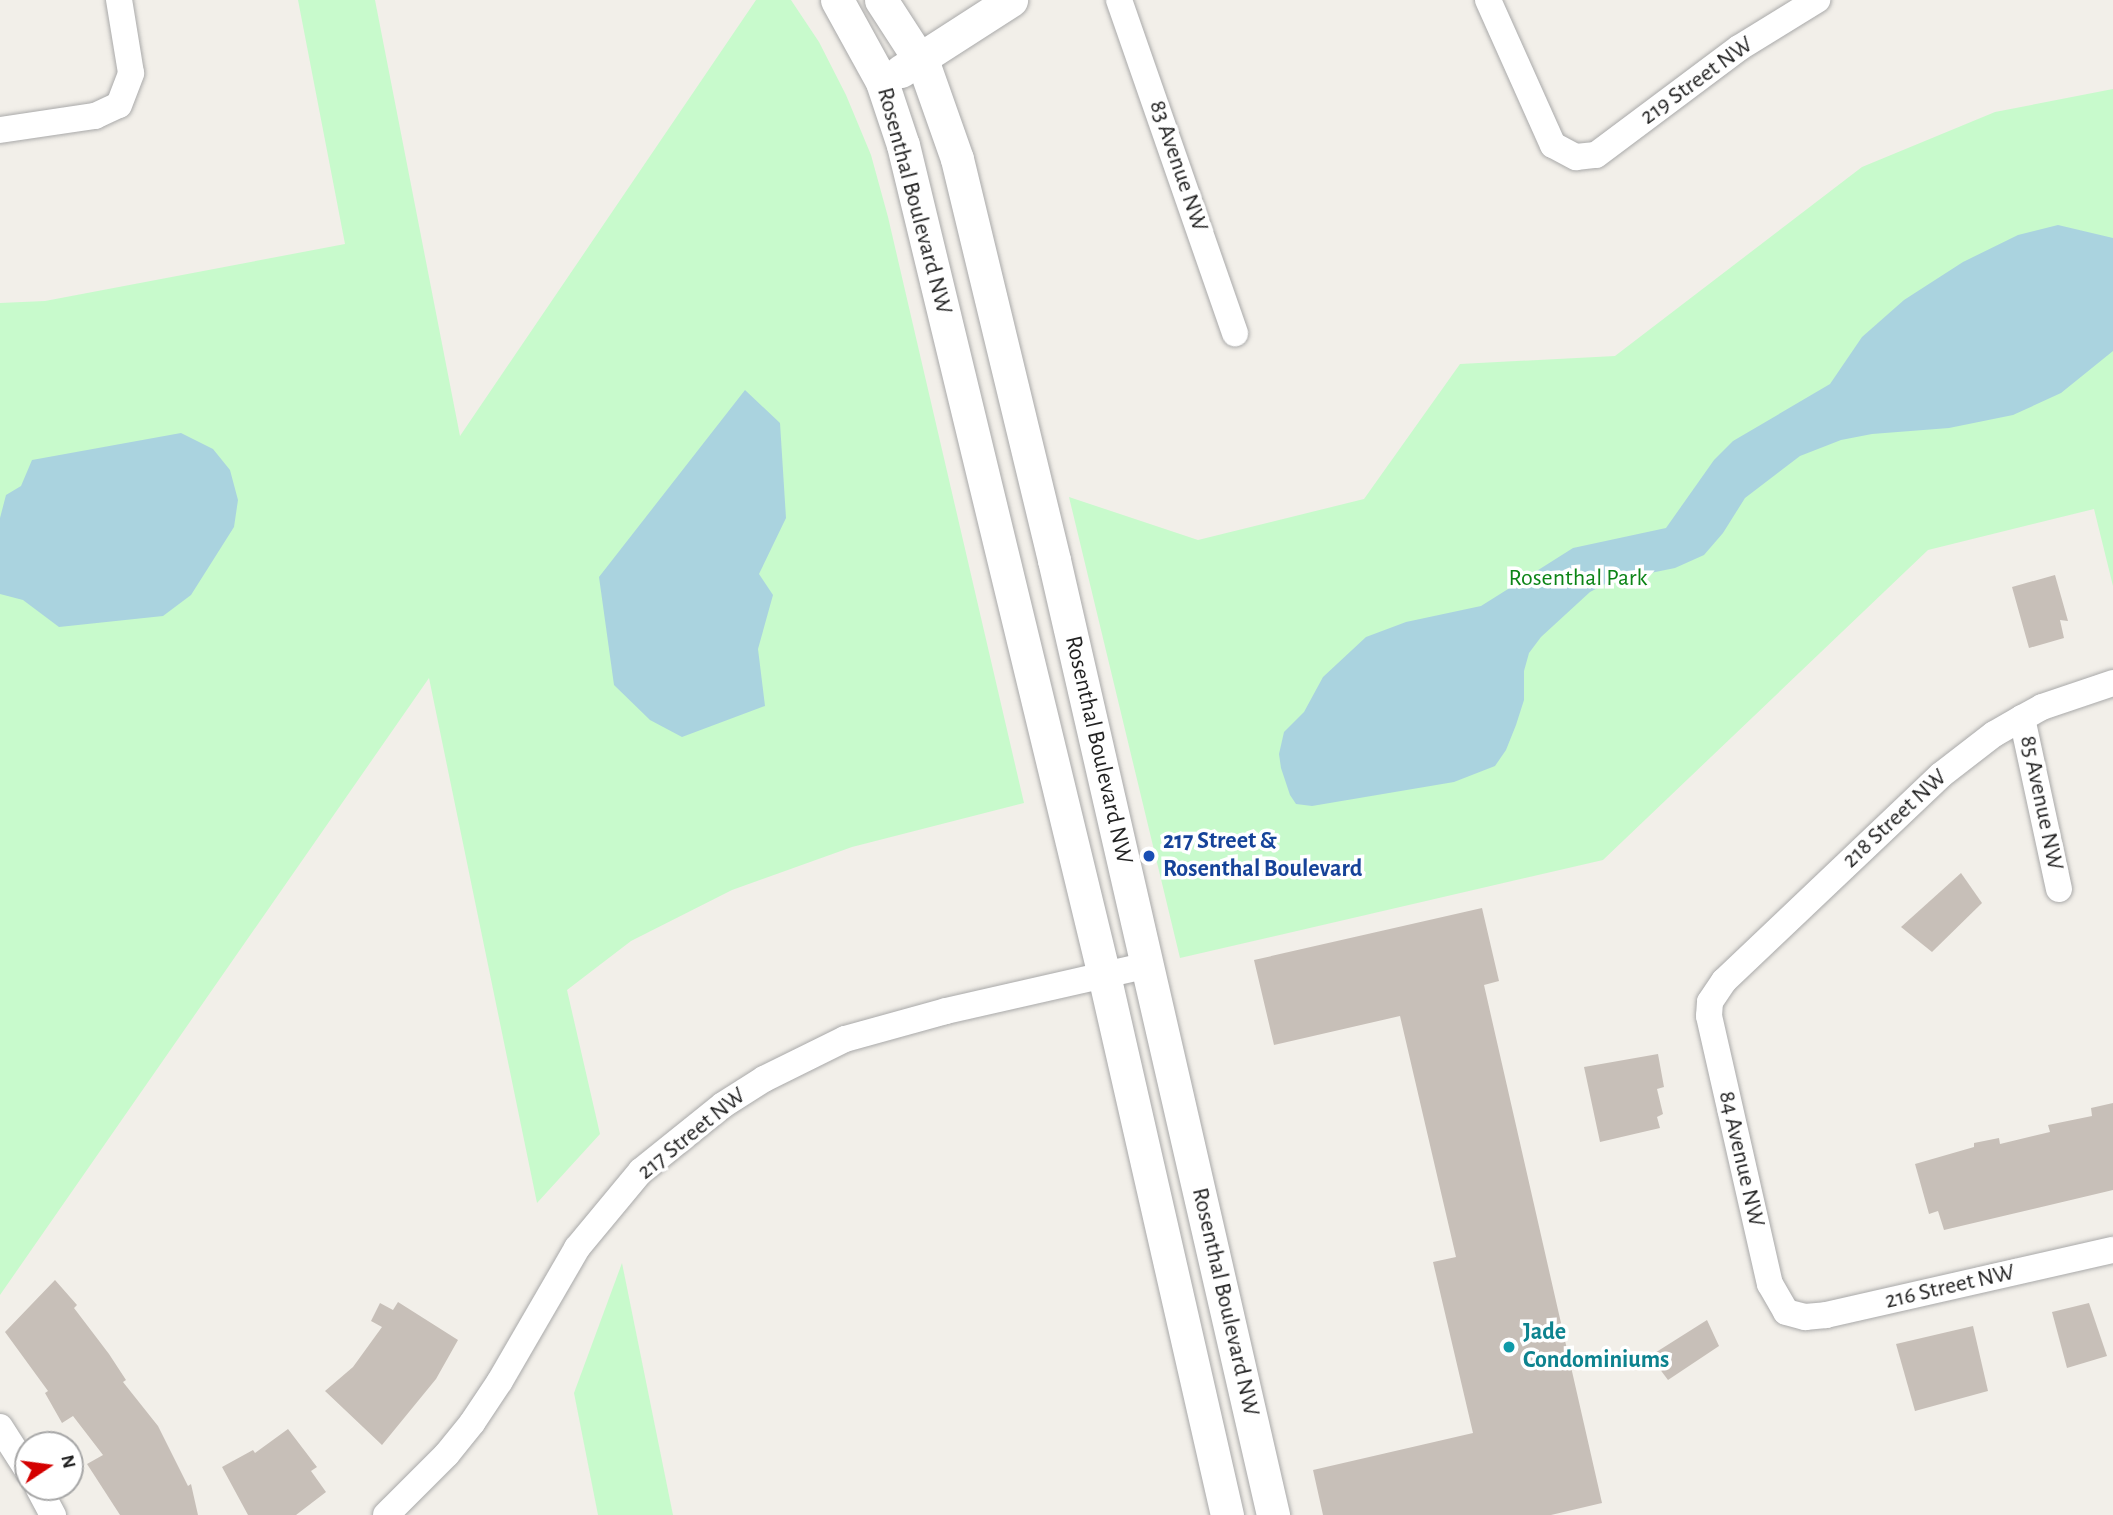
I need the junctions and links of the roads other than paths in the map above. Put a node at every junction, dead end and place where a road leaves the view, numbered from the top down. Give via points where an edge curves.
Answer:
1 (119, 0) edge
2 (837, 0) edge
3 (881, 0) edge
4 (1011, 0) edge
5 (1119, 0) edge
6 (1488, 0) edge
7 (1817, 0) edge
8 (921, 60) junction
9 (883, 82) junction
10 (0, 130) edge
11 (1235, 333) dead end
12 (2113, 683) edge
13 (2022, 718) junction
14 (2059, 889) dead end
15 (1148, 965) junction
16 (1104, 975) junction
17 (1710, 1002) joint
18 (2113, 1250) edge
19 (1786, 1312) joint
20 (0, 1427) edge
21 (14, 1449) edge
22 (386, 1515) edge
23 (1227, 1515) edge
24 (1273, 1515) edge

1 - 10 street via 131,73 119,105 95,116
2 - 9 street, Rosenthal Boulevard NW
3 - 8 street, Rosenthal Boulevard NW
4 - 8 street
5 - 11 street, 83 Avenue NW
6 - 7 street, 219 Street NW via 1553,145 1576,157 1595,155 1739,48
8 - 9 street
8 - 15 street, Rosenthal Boulevard NW via 957,159
9 - 16 street, Rosenthal Boulevard NW via 913,185
12 - 13 street, 218 Street NW
13 - 14 street, 85 Avenue NW
13 - 17 street, 218 Street NW via 1941,775 1724,981
15 - 16 street, 217 Street NW
15 - 24 street, Rosenthal Boulevard NW
16 - 22 street, 217 Street NW via 845,1039 723,1105 641,1171 577,1248 472,1423
16 - 23 street, Rosenthal Boulevard NW
17 - 19 street, 84 Avenue NW via 1712,1031 1770,1284
18 - 19 street, 216 Street NW via 1826,1315 1805,1317
20 - 21 street

